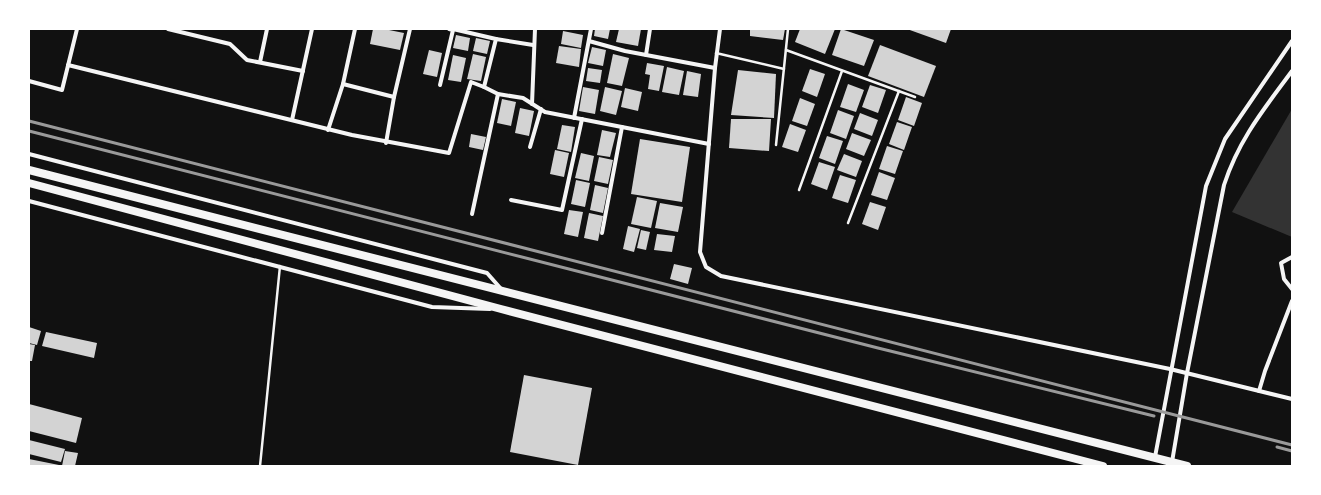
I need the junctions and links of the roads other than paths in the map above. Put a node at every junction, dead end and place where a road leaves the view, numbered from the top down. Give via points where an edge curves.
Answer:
1 (77, 29) edge
2 (168, 29) edge
3 (267, 29) edge
4 (312, 29) edge
5 (355, 29) edge
6 (410, 29) edge
7 (451, 29) edge
8 (535, 29) edge
9 (591, 29) edge
10 (650, 29) edge
11 (720, 29) edge
12 (788, 29) edge
13 (496, 39) junction
14 (589, 41) junction
15 (1292, 41) edge
16 (533, 45) junction
17 (786, 50) junction
18 (716, 53) junction
19 (646, 55) junction
20 (260, 62) junction
21 (68, 65) junction
22 (714, 68) junction
23 (784, 69) junction
24 (302, 71) junction
25 (842, 71) junction
26 (1292, 71) edge
27 (29, 81) edge
28 (343, 84) junction
29 (440, 85) dead end
30 (484, 87) junction
31 (898, 91) junction
32 (498, 94) junction
33 (394, 97) junction
34 (915, 97) dead end
35 (532, 104) junction
36 (540, 109) junction
37 (574, 118) junction
38 (582, 119) junction
39 (292, 120) junction
40 (622, 127) junction
41 (328, 130) junction
42 (386, 142) junction
43 (709, 144) junction
44 (776, 145) dead end
45 (530, 147) dead end
46 (29, 154) edge
47 (29, 170) edge
48 (29, 183) edge
49 (799, 190) dead end
50 (511, 200) dead end
51 (29, 201) edge
52 (472, 214) dead end
53 (848, 223) dead end
54 (602, 233) dead end
55 (1292, 257) edge
56 (280, 266) junction
57 (1292, 289) edge
58 (502, 290) junction
59 (1292, 301) edge
60 (500, 309) junction
61 (1170, 369) junction
62 (1186, 373) junction
63 (1259, 391) junction
64 (1292, 399) edge
65 (1155, 458) junction
66 (1172, 462) junction
67 (260, 466) edge
68 (1103, 466) edge
69 (1187, 466) edge

1 - 21 street
2 - 20 street via 230,44 247,60
3 - 20 street
4 - 24 street
5 - 28 street
6 - 33 street
7 - 13 street
7 - 29 street
8 - 16 street
9 - 14 street
10 - 19 street
11 - 18 street
12 - 17 lane
13 - 16 street
13 - 30 street
14 - 19 street
14 - 37 street
15 - 61 street via 1224,139 1210,173
16 - 35 street
17 - 23 lane
17 - 25 lane
18 - 22 street
18 - 23 lane
19 - 22 street
20 - 24 street
21 - 27 street via 62,90
21 - 39 street
22 - 43 street
23 - 44 lane
24 - 39 street
25 - 31 lane
25 - 49 lane
26 - 62 street via 1246,133 1232,162 1224,185
28 - 33 street
28 - 41 street
30 - 32 street
30 - 42 street via 470,82 449,153
31 - 34 lane
31 - 53 lane
32 - 35 street via 523,98
32 - 52 street
33 - 42 street
35 - 36 street
36 - 37 street
36 - 45 street
37 - 38 street
38 - 40 street
38 - 50 street via 562,210
39 - 41 street
40 - 43 street
40 - 54 street
41 - 42 street
43 - 61 street via 700,252 706,267 721,276
46 - 58 street via 487,273
47 - 58 main road
48 - 60 main road
51 - 56 street
55 - 57 street via 1281,263 1284,279
56 - 60 street via 432,307
56 - 67 lane
58 - 65 main road
59 - 63 street
60 - 68 main road
61 - 62 street
61 - 65 street
62 - 63 street
62 - 66 street
63 - 64 street
65 - 66 main road
66 - 69 main road

